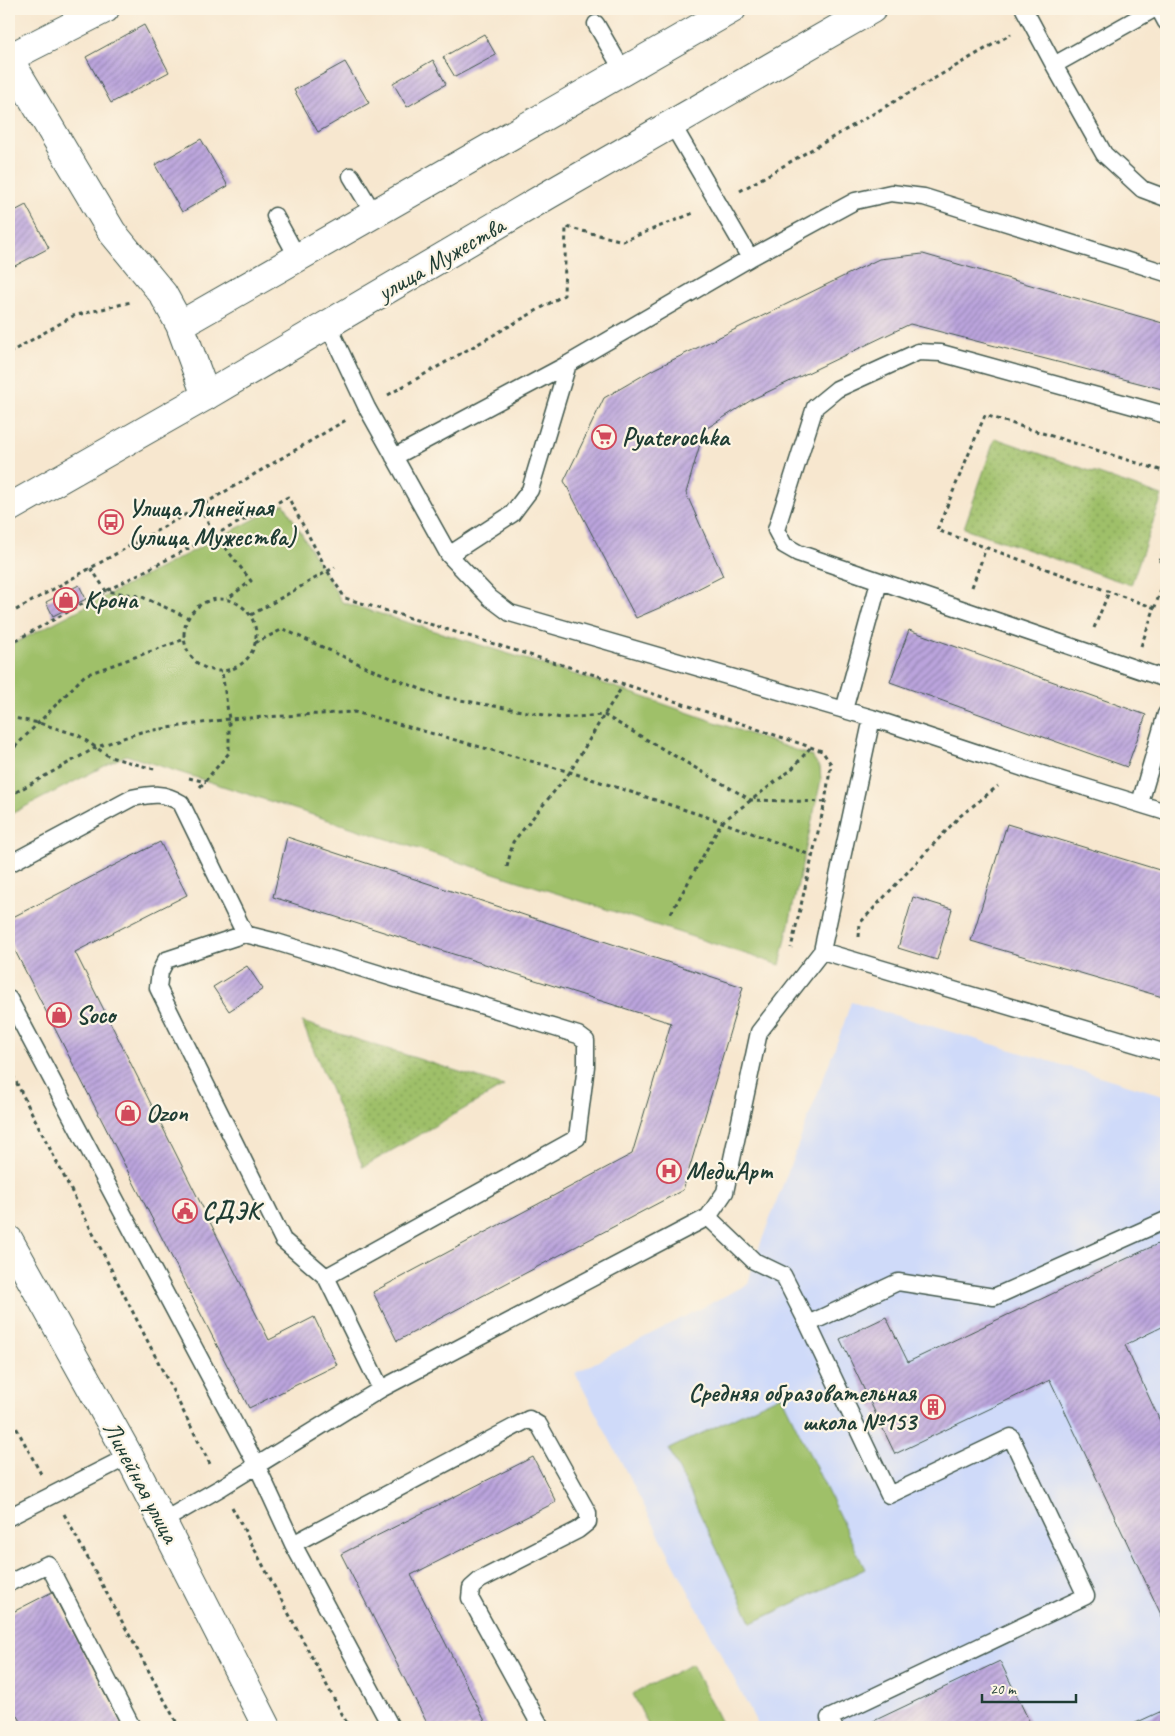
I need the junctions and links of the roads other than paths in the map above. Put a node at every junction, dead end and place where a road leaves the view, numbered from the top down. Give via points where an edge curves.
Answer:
1 (105, 9) edge
2 (732, 9) edge
3 (872, 9) edge
4 (1154, 9) edge
5 (1159, 9) edge
6 (1028, 16) edge
7 (1166, 22) edge
8 (596, 24) dead end
9 (9, 59) edge
10 (1054, 65) junction
11 (623, 71) junction
12 (672, 124) junction
13 (351, 176) dead end
14 (1166, 198) edge
15 (374, 214) junction
16 (275, 216) dead end
17 (298, 258) junction
18 (750, 258) junction
19 (1166, 273) edge
20 (328, 325) junction
21 (180, 326) junction
22 (568, 364) junction
23 (206, 396) junction
24 (1166, 415) edge
25 (394, 457) junction
26 (9, 508) edge
27 (448, 555) junction
28 (879, 582) junction
29 (1166, 679) edge
30 (844, 710) junction
31 (1166, 714) edge
32 (872, 718) junction
33 (1140, 803) junction
34 (1166, 812) edge
35 (9, 864) edge
36 (245, 934) junction
37 (822, 951) junction
38 (9, 999) edge
39 (1166, 1053) edge
40 (708, 1216) junction
41 (1166, 1220) edge
42 (9, 1240) edge
43 (326, 1277) junction
44 (808, 1324) junction
45 (381, 1389) junction
46 (129, 1456) junction
47 (257, 1466) junction
48 (9, 1517) edge
49 (163, 1521) junction
50 (293, 1544) junction
51 (9, 1583) edge
52 (132, 1727) edge
53 (267, 1727) edge
54 (391, 1727) edge
55 (541, 1727) edge
56 (834, 1727) edge

1 - 9 street
2 - 11 street
3 - 12 street, улица Мужества
4 - 10 lane
5 - 7 lane
6 - 10 lane
8 - 11 lane
9 - 21 street via 112,232 164,294
10 - 14 lane via 1104,154 1142,189
11 - 15 street
12 - 18 lane
12 - 20 street, улица Мужества
13 - 15 lane
15 - 17 street
16 - 17 lane
17 - 21 street
18 - 19 lane via 855,201 891,193 924,197
18 - 22 lane
20 - 23 street, улица Мужества
20 - 25 lane
21 - 23 street
22 - 25 lane
22 - 27 lane via 530,490 512,514
23 - 26 street, улица Мужества
24 - 28 lane via 941,353 918,352 837,389 815,407 776,530 784,546
25 - 27 lane
27 - 30 lane via 490,598 510,613
28 - 29 lane
28 - 30 lane
30 - 32 lane
31 - 33 lane
32 - 33 lane
32 - 37 lane
33 - 34 lane
35 - 36 lane via 132,798 154,794 170,796 181,803
36 - 43 lane via 166,960 158,988 283,1240
36 - 43 lane via 578,1035 586,1041 577,1138
37 - 39 lane
37 - 40 lane via 759,1032 725,1192
38 - 47 lane
40 - 44 lane via 754,1261 783,1275
40 - 45 lane
41 - 44 lane via 994,1297 898,1282
42 - 46 street, Линейная улица
43 - 45 lane
44 - 56 lane via 889,1495 1011,1437 1086,1596 829,1718
45 - 47 lane
46 - 48 lane
46 - 49 street, Линейная улица
47 - 49 lane
47 - 50 lane
49 - 53 street, Линейная улица
50 - 54 lane
50 - 55 lane via 529,1419 539,1424 588,1513 588,1522 480,1580 471,1588 470,1598
51 - 52 lane via 48,1564

